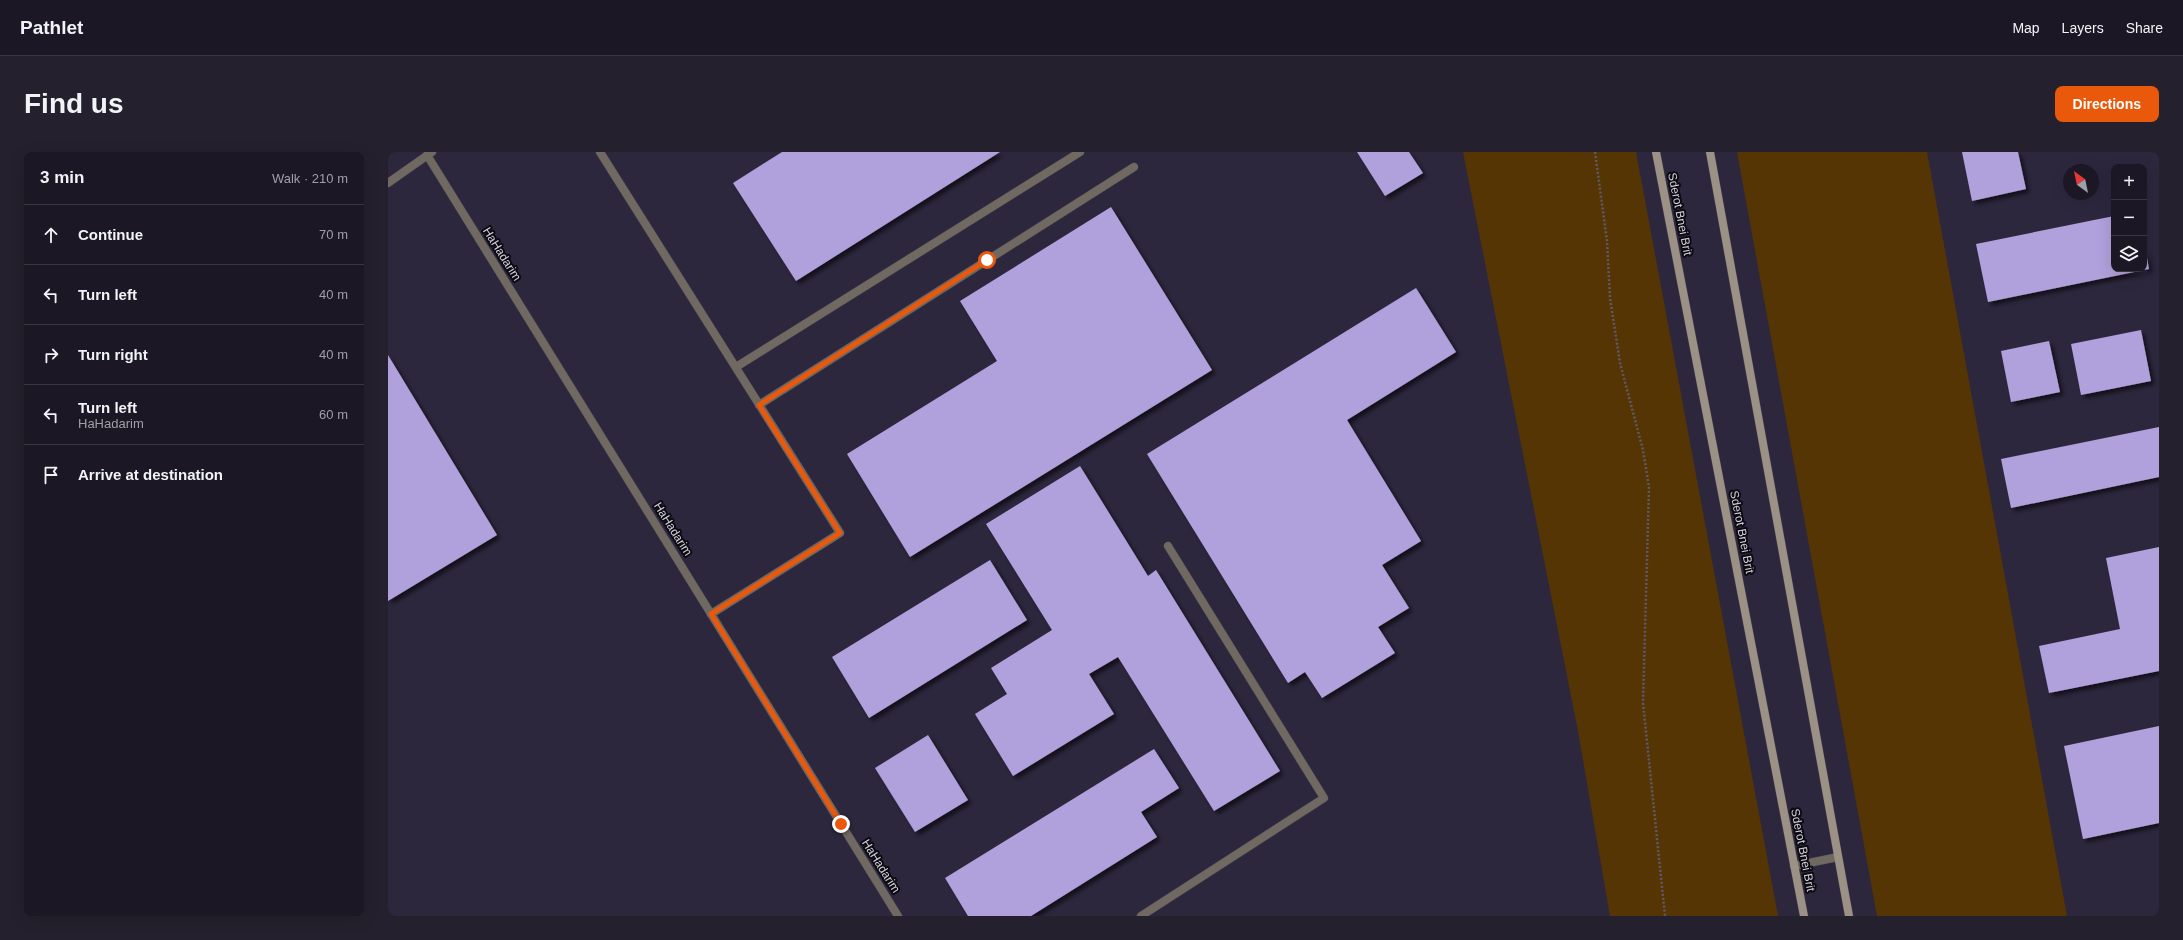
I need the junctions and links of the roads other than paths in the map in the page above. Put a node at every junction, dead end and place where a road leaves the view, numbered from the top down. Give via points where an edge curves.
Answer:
1 (600, 152) edge
2 (1080, 152) edge
3 (1656, 152) edge
4 (1710, 152) edge
5 (430, 154) edge
6 (1134, 167) dead end
7 (388, 183) edge
8 (736, 367) junction
9 (759, 405) junction
10 (1168, 546) dead end
11 (711, 614) junction
12 (1838, 857) junction
13 (1794, 866) junction
14 (898, 916) edge
15 (1141, 916) edge
16 (1804, 916) edge
17 (1849, 916) edge

1 - 8 street
2 - 8 street
3 - 13 main road, Sderot Bnei Brit
4 - 12 main road
5 - 7 street, HaHadarim
5 - 11 street, HaHadarim
6 - 9 street
8 - 9 street
9 - 11 street via 840,533
10 - 15 street via 1324,798
11 - 14 street, HaHadarim
12 - 13 street
12 - 17 main road
13 - 16 main road, Sderot Bnei Brit

